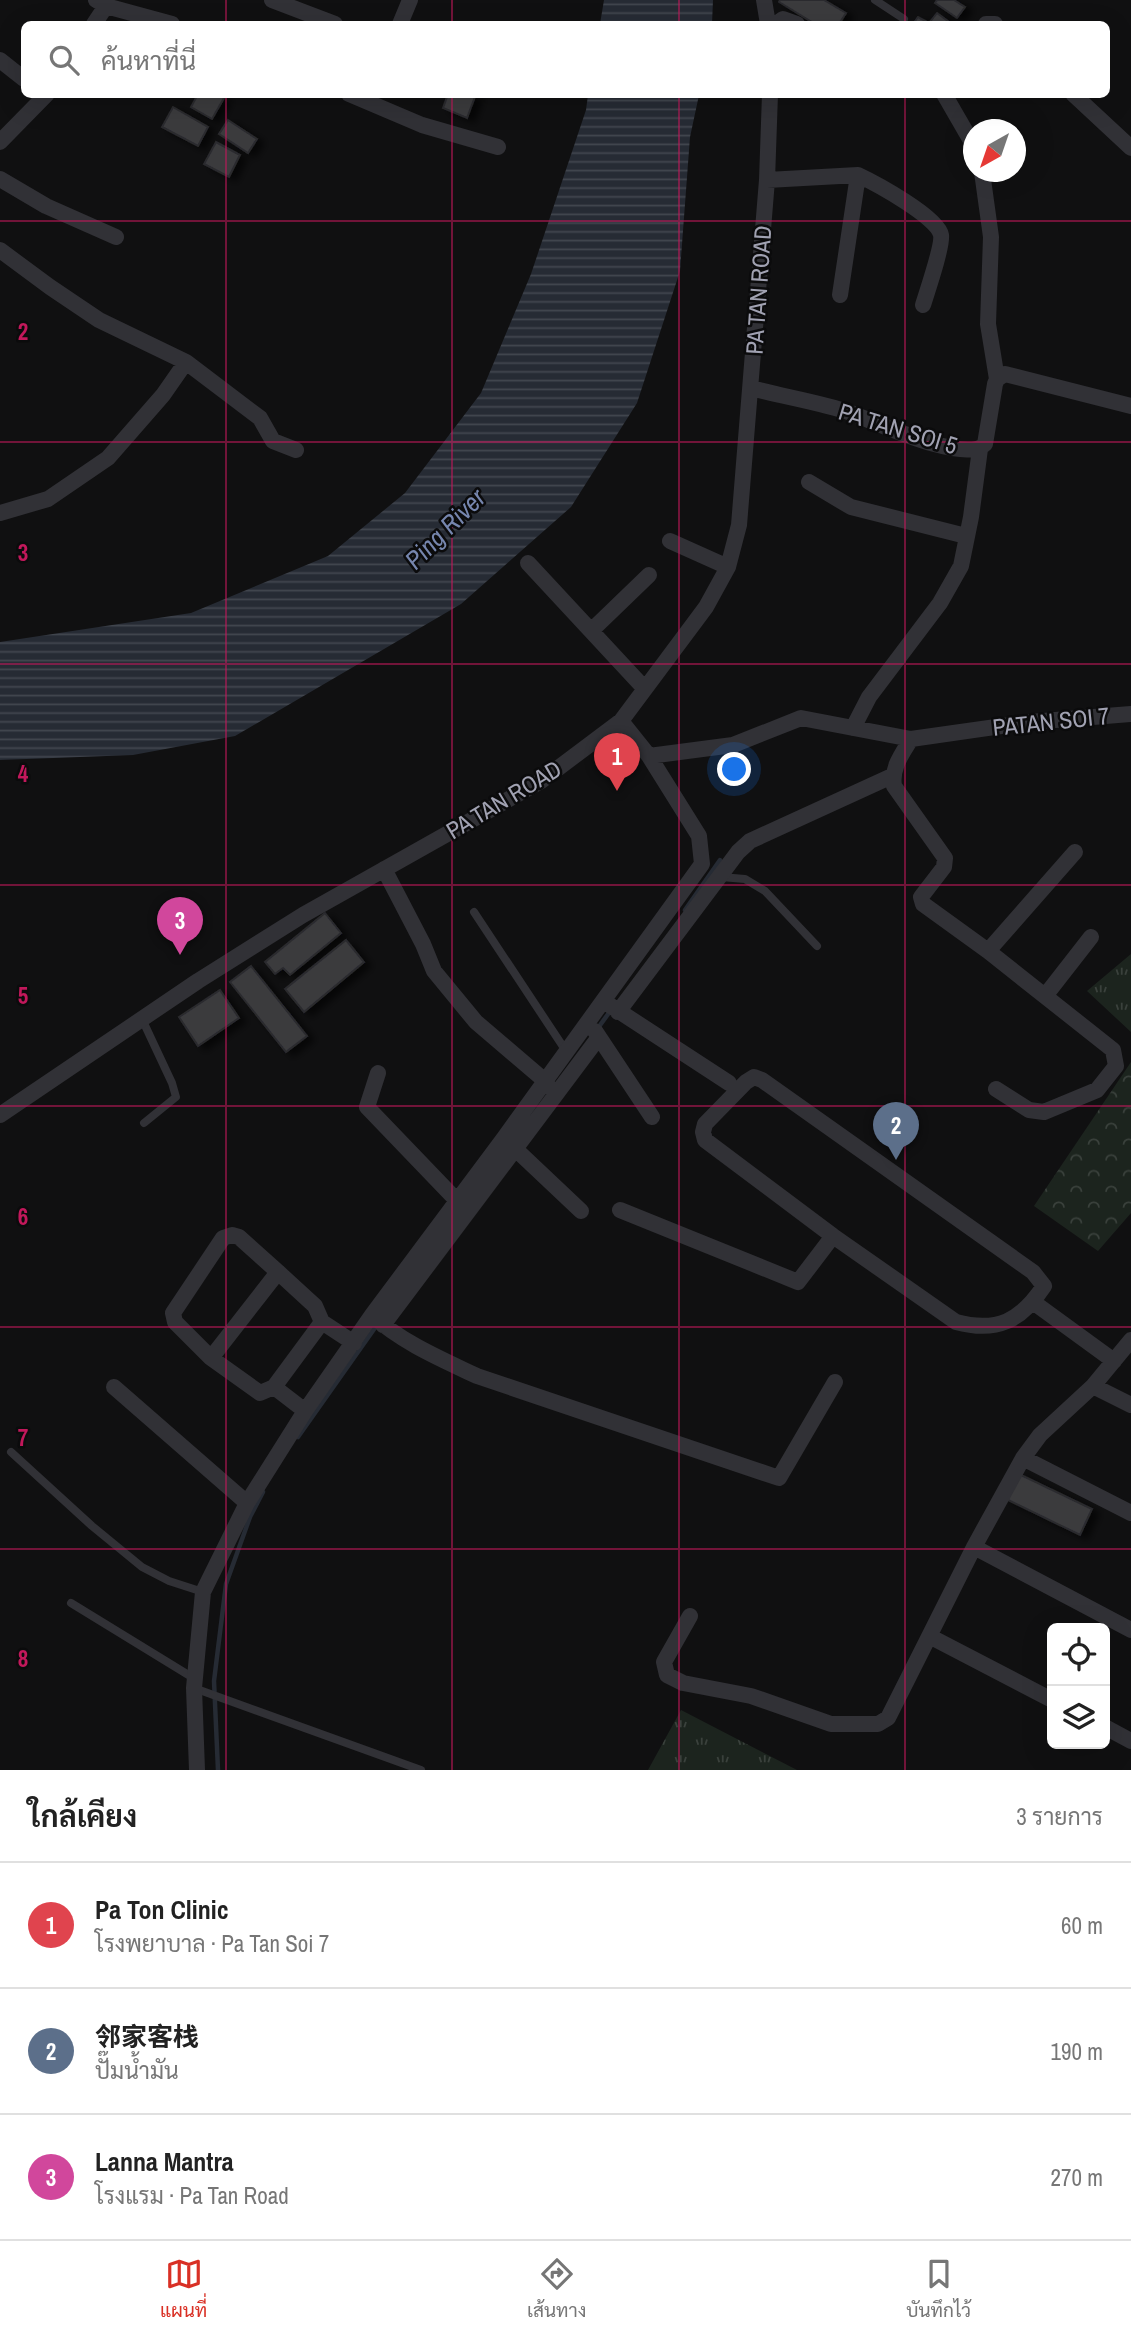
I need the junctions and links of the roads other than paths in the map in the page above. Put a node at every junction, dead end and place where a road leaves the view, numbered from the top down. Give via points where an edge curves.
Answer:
1 (272, 0) edge
2 (410, 0) edge
3 (764, 0) edge
4 (876, 0) edge
5 (101, 3) edge
6 (315, 8) edge
7 (904, 19) dead end
8 (95, 21) edge
9 (162, 21) edge
10 (331, 21) edge
11 (401, 21) edge
12 (768, 21) edge
13 (0, 60) edge
14 (21, 77) edge
15 (43, 98) edge
16 (358, 98) edge
17 (770, 98) edge
18 (946, 98) edge
19 (1077, 98) edge
20 (963, 127) edge
21 (0, 142) edge
22 (498, 147) dead end
23 (1131, 148) edge
24 (858, 175) junction
25 (0, 179) edge
26 (767, 180) junction
27 (983, 182) edge
28 (117, 237) dead end
29 (0, 250) edge
30 (840, 295) dead end
31 (923, 305) dead end
32 (186, 362) junction
33 (996, 382) junction
34 (751, 388) junction
35 (1131, 406) edge
36 (980, 449) junction
37 (296, 450) dead end
38 (809, 482) dead end
39 (0, 513) edge
40 (965, 536) junction
41 (670, 541) dead end
42 (528, 563) dead end
43 (728, 567) junction
44 (649, 575) dead end
45 (591, 631) junction
46 (645, 689) junction
47 (1131, 714) edge
48 (621, 721) junction
49 (853, 728) junction
50 (911, 739) junction
51 (649, 756) junction
52 (892, 776) junction
53 (1075, 852) dead end
54 (702, 864) junction
55 (384, 869) junction
56 (721, 877) junction
57 (474, 912) dead end
58 (1091, 937) dead end
59 (817, 946) dead end
60 (639, 950) junction
61 (988, 951) junction
62 (657, 961) junction
63 (1045, 996) junction
64 (603, 1000) junction
65 (618, 1012) junction
66 (142, 1019) junction
67 (588, 1021) junction
68 (599, 1037) junction
69 (566, 1051) junction
70 (377, 1073) dead end
71 (544, 1080) junction
72 (729, 1083) dead end
73 (996, 1090) dead end
74 (555, 1096) junction
75 (0, 1115) edge
76 (652, 1117) dead end
77 (144, 1123) dead end
78 (509, 1144) junction
79 (462, 1207) junction
80 (620, 1210) dead end
81 (581, 1211) dead end
82 (834, 1236) junction
83 (278, 1272) junction
84 (1033, 1302) junction
85 (377, 1320) junction
86 (322, 1322) junction
87 (1131, 1340) edge
88 (354, 1343) junction
89 (211, 1359) junction
90 (1114, 1361) junction
91 (835, 1382) dead end
92 (1093, 1386) junction
93 (114, 1387) dead end
94 (275, 1387) junction
95 (1131, 1405) edge
96 (300, 1407) dead end
97 (11, 1452) dead end
98 (1023, 1458) junction
99 (247, 1503) junction
100 (1131, 1513) edge
101 (974, 1547) junction
102 (203, 1592) junction
103 (71, 1603) dead end
104 (690, 1616) dead end
105 (1131, 1630) edge
106 (931, 1637) junction
107 (195, 1683) junction
108 (1047, 1697) edge
109 (1110, 1730) edge
110 (1131, 1741) edge
111 (197, 1770) edge
112 (421, 1770) edge

1 - 6 street
2 - 11 street
3 - 12 street
4 - 7 lane
5 - 8 street
5 - 9 street
6 - 10 street
13 - 14 street
15 - 21 street
16 - 22 street via 422,125
17 - 26 street, PA TAN ROAD
18 - 20 street
19 - 23 street
24 - 26 street
24 - 30 street
24 - 31 street via 881,185 936,224 942,237
25 - 28 street via 46,206
26 - 34 street, PA TAN ROAD
27 - 33 street, PA TAN SOI 5 via 991,237 988,324
29 - 32 street via 99,320
32 - 37 street via 260,418 273,441
32 - 39 street via 108,458 48,499
33 - 35 street via 1011,374
33 - 36 street, PA TAN SOI 5 via 985,444
34 - 36 street, PA TAN SOI 5 via 850,413 916,439
34 - 43 street, PA TAN ROAD via 739,525
36 - 40 street
38 - 40 street via 851,507
40 - 49 street via 961,566 940,604 869,697
41 - 43 street
42 - 45 street
43 - 46 street, PA TAN ROAD via 706,607
44 - 45 street
45 - 46 street
46 - 48 street, PA TAN ROAD
47 - 50 street, PATAN SOI 7
48 - 51 street
48 - 55 street, PA TAN ROAD via 541,781
49 - 50 street, PATAN SOI 7
49 - 51 street, PATAN SOI 7 via 801,719 733,745
50 - 52 street
51 - 54 street via 699,836
52 - 56 street via 750,841
52 - 61 street via 894,786 944,858 944,867 921,897 923,904
53 - 61 street
54 - 56 street
54 - 60 street
55 - 66 street, PA TAN ROAD via 303,915
55 - 71 street via 433,971 476,1022
56 - 59 lane via 745,879 765,891
56 - 62 street
57 - 69 lane
58 - 63 street
60 - 62 street
60 - 64 street
61 - 63 street
62 - 65 street
63 - 73 street via 1113,1050 1116,1066 1097,1090 1044,1112 1029,1110
64 - 65 street
64 - 67 street
65 - 72 street
66 - 75 street, PA TAN ROAD
66 - 77 lane via 176,1097
67 - 68 street
67 - 69 street
68 - 74 street
68 - 76 street
69 - 71 street
70 - 79 street via 367,1107
71 - 74 street
71 - 78 street
74 - 78 street
78 - 79 street
78 - 81 street
79 - 85 street
80 - 82 street via 798,1282
82 - 84 street via 956,1322 976,1327 1015,1319
82 - 84 street via 705,1140 705,1124 754,1077 1033,1272 1044,1286
83 - 86 street via 315,1306
83 - 89 street
83 - 89 street via 239,1237 223,1238 173,1312 175,1322
84 - 90 street
85 - 88 street
85 - 91 street via 477,1376 779,1478
86 - 88 street
86 - 94 street
87 - 90 street
88 - 99 street
89 - 94 street via 260,1393
90 - 92 street
92 - 95 street
92 - 98 street via 1040,1435
93 - 99 street
94 - 96 street
97 - 102 lane via 142,1567
98 - 100 street
98 - 101 street
99 - 102 street
101 - 105 street
101 - 106 street
102 - 107 street
103 - 107 lane
104 - 106 street via 664,1662 667,1675 684,1683 751,1696 831,1724 878,1724 888,1718
106 - 108 street
107 - 111 street
107 - 112 lane via 212,1694
109 - 110 street

